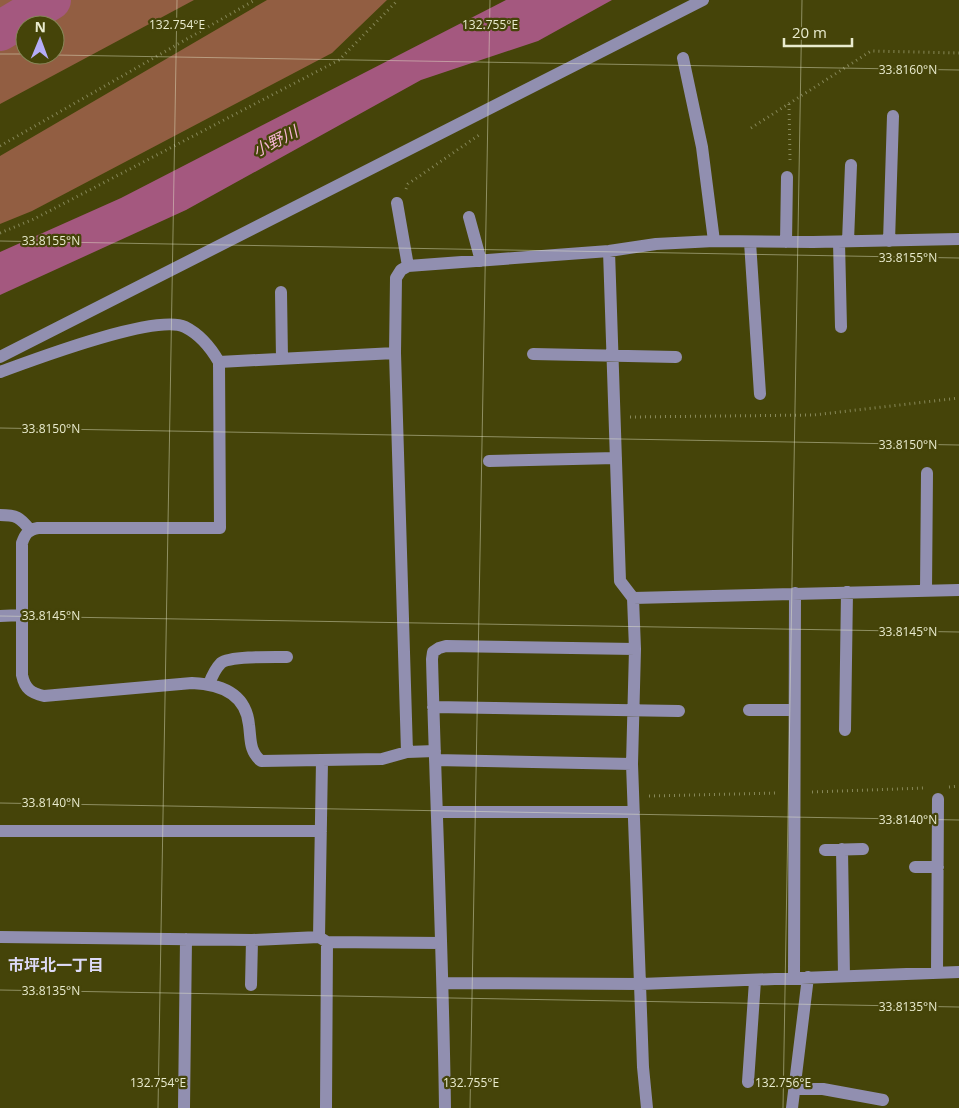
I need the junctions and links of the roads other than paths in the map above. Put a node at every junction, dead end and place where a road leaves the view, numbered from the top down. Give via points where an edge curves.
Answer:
1 (702, 0) edge
2 (683, 58) dead end
3 (893, 116) dead end
4 (850, 165) dead end
5 (786, 178) road end
6 (397, 202) road end
7 (469, 217) dead end
8 (959, 239) edge
9 (714, 241) junction
10 (889, 241) junction
11 (750, 242) junction
12 (786, 242) junction
13 (844, 242) junction
14 (609, 251) junction
15 (481, 261) junction
16 (408, 266) junction
17 (281, 292) dead end
18 (840, 327) dead end
19 (395, 354) junction
20 (533, 354) dead end
21 (612, 355) junction
22 (0, 357) edge
23 (676, 357) dead end
24 (282, 359) junction
25 (219, 362) junction
26 (0, 372) edge
27 (760, 394) dead end
28 (616, 458) junction
29 (489, 461) dead end
30 (927, 473) dead end
31 (0, 515) edge
32 (30, 530) junction
33 (926, 590) junction
34 (959, 590) edge
35 (848, 592) junction
36 (795, 594) junction
37 (632, 598) junction
38 (22, 615) junction
39 (0, 616) edge
40 (635, 649) junction
41 (287, 656) dead end
42 (209, 684) junction
43 (433, 707) junction
44 (633, 710) junction
45 (749, 710) dead end
46 (794, 710) junction
47 (679, 711) dead end
48 (845, 730) dead end
49 (407, 752) junction
50 (435, 755) junction
51 (322, 760) junction
52 (632, 764) junction
53 (938, 799) dead end
54 (437, 812) junction
55 (634, 812) junction
56 (0, 831) edge
57 (321, 831) junction
58 (842, 849) junction
59 (863, 849) dead end
60 (826, 850) dead end
61 (915, 867) dead end
62 (938, 867) junction
63 (0, 937) edge
64 (186, 939) junction
65 (252, 940) junction
66 (323, 940) junction
67 (441, 943) junction
68 (959, 972) edge
69 (938, 973) junction
70 (844, 976) junction
71 (808, 977) junction
72 (794, 978) junction
73 (755, 980) junction
74 (443, 983) junction
75 (640, 984) junction
76 (251, 985) dead end
77 (748, 1082) dead end
78 (794, 1089) junction
79 (883, 1100) dead end
80 (184, 1108) edge
81 (326, 1108) edge
82 (445, 1108) edge
83 (647, 1108) edge
84 (792, 1108) edge

1 - 22 street
2 - 9 street via 702,147
3 - 10 street
4 - 13 street
5 - 12 street
6 - 16 street
7 - 15 street
8 - 10 street
9 - 11 street
9 - 14 street via 656,244
10 - 13 street
11 - 12 street
11 - 27 street
12 - 13 street
13 - 18 street
14 - 15 street
14 - 21 street
15 - 16 street
16 - 19 street via 396,278
17 - 24 street
19 - 24 street
19 - 49 street
20 - 21 street
21 - 23 street
21 - 28 street
24 - 25 street
25 - 26 street via 212,350 184,326 163,324 136,328
25 - 32 street via 220,528
28 - 29 street
28 - 37 street via 620,581
30 - 33 street
31 - 32 street via 12,515 22,520
32 - 38 street via 22,543
33 - 34 street
33 - 35 street
35 - 36 street
35 - 48 street
36 - 37 street
36 - 46 street
37 - 40 street
38 - 39 street
38 - 42 street via 22,676 24,685 32,693 44,696
40 - 43 street via 439,648 433,652 432,659
40 - 44 street
41 - 42 street via 222,662
42 - 51 street via 236,696 245,708 251,748 261,761
43 - 44 street
43 - 50 street
44 - 47 street
44 - 52 street
45 - 46 street
46 - 72 street
49 - 50 street
49 - 51 street via 382,759
50 - 52 street
50 - 54 street
51 - 57 street
52 - 55 street
53 - 62 street
54 - 55 street
54 - 67 street
55 - 75 street
56 - 57 street
57 - 66 street
58 - 59 street
58 - 60 street
58 - 70 street
61 - 62 street
62 - 69 street
63 - 64 street
64 - 65 street
64 - 80 street
65 - 66 street
65 - 76 street
66 - 67 street
66 - 81 street
67 - 74 street
68 - 69 street
69 - 70 street
70 - 71 street
71 - 72 street
71 - 78 street
72 - 73 street
73 - 75 street
73 - 77 street
74 - 75 street
74 - 82 street
75 - 83 street
78 - 79 street via 823,1089
78 - 84 street

